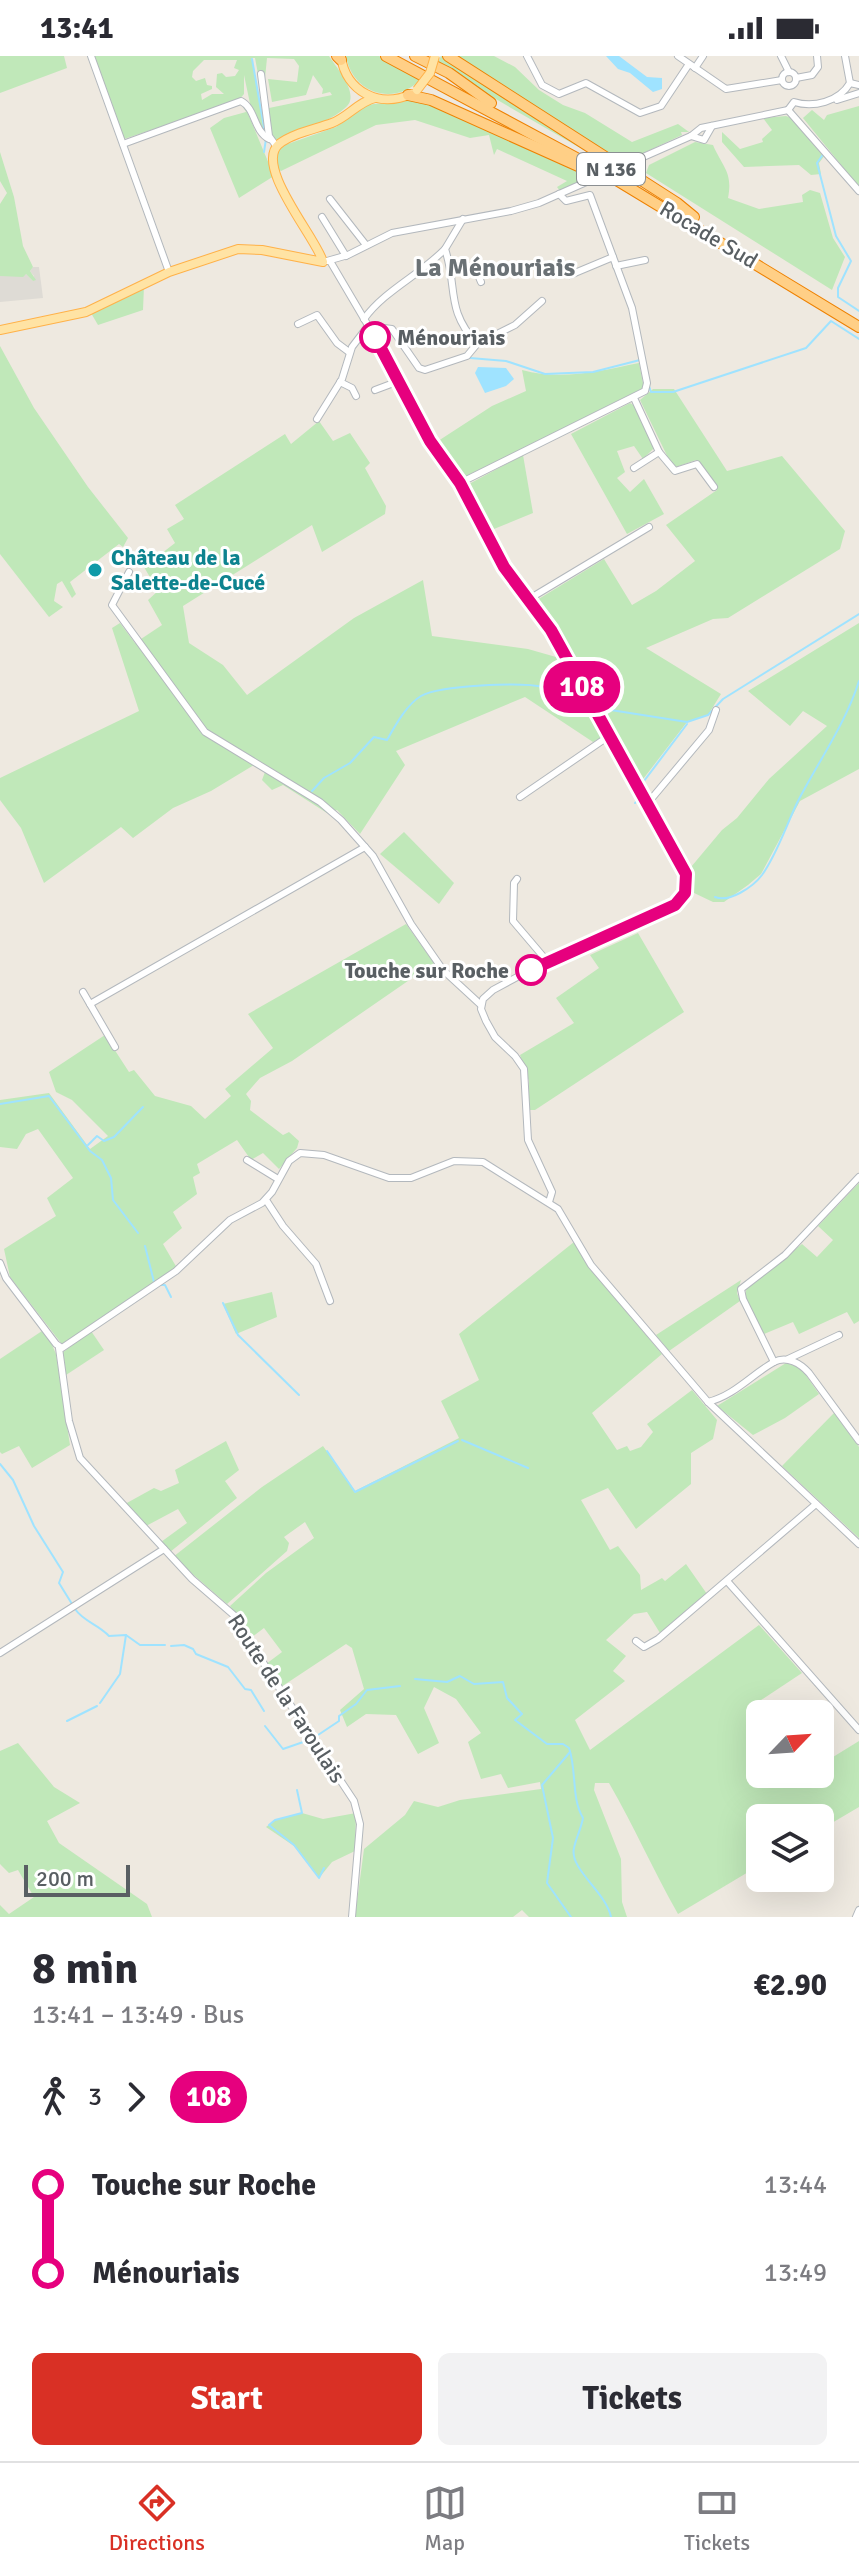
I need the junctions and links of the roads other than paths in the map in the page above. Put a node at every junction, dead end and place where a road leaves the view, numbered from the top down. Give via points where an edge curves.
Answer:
1 (91, 56) edge
2 (386, 56) edge
3 (401, 56) edge
4 (415, 56) edge
5 (435, 56) edge
6 (448, 56) edge
7 (527, 56) edge
8 (703, 56) edge
9 (781, 56) edge
10 (817, 56) edge
11 (847, 56) edge
12 (340, 57) edge
13 (686, 61) edge
14 (261, 74) dead end
15 (789, 82) junction
16 (355, 87) junction
17 (852, 87) edge
18 (413, 93) junction
19 (859, 93) edge
20 (375, 98) junction
21 (491, 103) junction
22 (796, 108) junction
23 (346, 116) junction
24 (709, 129) junction
25 (695, 135) junction
26 (269, 139) junction
27 (123, 144) junction
28 (277, 147) junction
29 (859, 191) edge
30 (559, 194) junction
31 (330, 199) dead end
32 (674, 213) junction
33 (322, 217) dead end
34 (694, 217) junction
35 (463, 219) junction
36 (366, 245) junction
37 (445, 249) junction
38 (346, 256) junction
39 (613, 257) junction
40 (645, 260) dead end
41 (326, 261) junction
42 (616, 266) junction
43 (169, 272) junction
44 (451, 272) junction
45 (570, 275) dead end
46 (481, 282) dead end
47 (542, 301) dead end
48 (859, 319) edge
49 (366, 322) junction
50 (298, 324) dead end
51 (859, 327) edge
52 (0, 330) edge
53 (477, 344) junction
54 (349, 352) junction
55 (399, 381) junction
56 (340, 382) junction
57 (375, 390) dead end
58 (356, 396) dead end
59 (634, 398) junction
60 (317, 419) dead end
61 (659, 452) junction
62 (634, 468) dead end
63 (460, 483) junction
64 (714, 487) dead end
65 (649, 527) dead end
66 (129, 572) dead end
67 (529, 599) junction
68 (716, 710) dead end
69 (609, 736) junction
70 (520, 797) dead end
71 (647, 804) junction
72 (365, 847) junction
73 (517, 879) dead end
74 (547, 961) junction
75 (93, 990) dead end
76 (87, 998) junction
77 (481, 1005) junction
78 (115, 1047) dead end
79 (247, 1160) dead end
80 (859, 1177) edge
81 (278, 1179) junction
82 (266, 1200) junction
83 (549, 1202) junction
84 (0, 1263) edge
85 (330, 1301) dead end
86 (839, 1335) dead end
87 (59, 1348) junction
88 (788, 1359) junction
89 (774, 1362) junction
90 (708, 1402) junction
91 (859, 1441) edge
92 (816, 1504) junction
93 (859, 1544) edge
94 (164, 1549) junction
95 (727, 1581) junction
96 (636, 1641) dead end
97 (0, 1653) edge
98 (859, 1730) edge
99 (859, 1910) edge
100 (352, 1917) edge
101 (856, 1917) edge

1 - 27 street
2 - 32 highway, Rocade Sud / N 136
3 - 21 highway, Rocade Sud / N 136
4 - 21 highway
5 - 18 main road, bridge via 430,73
6 - 34 highway
7 - 13 street via 542,85 559,94 586,83 640,113 661,106
8 - 13 street
9 - 15 street
10 - 15 street via 812,75
11 - 17 street
12 - 16 main road
13 - 15 street via 726,89
14 - 26 street
15 - 22 street
16 - 20 main road
16 - 23 main road via 355,101
17 - 19 street
17 - 22 street
18 - 20 main road via 394,100
18 - 32 highway
20 - 23 main road
21 - 34 highway, Rocade Sud / N 136
22 - 24 street
22 - 29 street
23 - 28 main road
24 - 25 street
24 - 25 street via 704,140
25 - 30 street, bridge
26 - 27 street via 258,130 245,102
26 - 28 street
27 - 43 street
28 - 41 main road via 274,161 285,193
30 - 35 street via 511,211
30 - 39 street via 566,201 590,195
31 - 36 street
32 - 51 highway, Rocade Sud / N 136
33 - 38 street
34 - 48 highway, Rocade Sud / N 136
35 - 36 street via 399,231
35 - 37 street
36 - 38 street
37 - 44 street
37 - 49 street via 427,268 379,300
38 - 41 street
39 - 42 street
39 - 45 street
40 - 42 street
41 - 43 main road via 243,249
41 - 49 street
42 - 59 street via 632,308 647,383
43 - 52 main road via 86,312
44 - 46 street via 474,265
44 - 53 street via 453,305
47 - 53 street via 515,325
49 - 53 street via 394,331 425,370 467,356
49 - 54 street
49 - 55 street
50 - 54 street via 317,315
54 - 56 street
55 - 57 street
55 - 63 street via 430,441
56 - 58 street
56 - 60 street
59 - 61 street
59 - 63 street
61 - 62 street
61 - 64 street via 675,471 697,464
63 - 67 street via 504,567
65 - 67 street
66 - 72 street via 112,605 205,732 320,802
67 - 69 street
68 - 71 street via 709,730
69 - 70 street
69 - 71 street
71 - 74 street via 686,874 680,900
72 - 76 street
72 - 77 street via 443,970
73 - 74 street via 513,921
74 - 77 street via 493,990
75 - 76 street
76 - 78 street
77 - 83 street via 495,1037 524,1069 528,1140 552,1192
79 - 81 street
80 - 89 street via 785,1255 741,1289
81 - 82 street
81 - 83 street via 289,1161 305,1151 389,1178 411,1178 465,1159 493,1167
82 - 85 street via 316,1264
82 - 87 street via 230,1220 176,1271
83 - 90 street via 564,1217 591,1265
84 - 87 street
86 - 88 street
87 - 94 street, Route de la Faroulais via 80,1458
88 - 89 street
88 - 91 street via 809,1373
89 - 90 street via 731,1394
90 - 92 street
92 - 93 street
92 - 95 street
94 - 97 street
94 - 100 street, Route de la Faroulais via 236,1617 354,1801 360,1824
95 - 96 street via 650,1645
95 - 98 street
99 - 101 street

